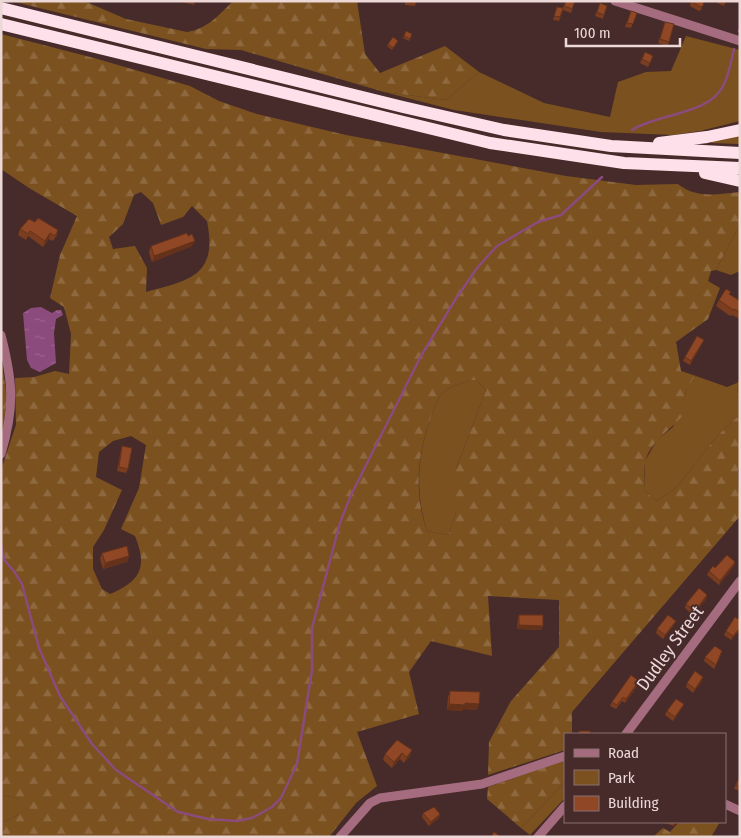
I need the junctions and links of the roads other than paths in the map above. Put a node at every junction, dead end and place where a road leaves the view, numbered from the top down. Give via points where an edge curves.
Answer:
1 (615, 1) edge
2 (1, 8) edge
3 (1, 24) edge
4 (740, 41) edge
5 (740, 130) edge
6 (603, 145) junction
7 (740, 153) edge
8 (674, 166) junction
9 (740, 168) edge
10 (740, 181) edge
11 (1, 335) edge
12 (1, 454) edge
13 (740, 581) edge
14 (627, 733) edge
15 (564, 756) edge
16 (726, 804) edge
17 (564, 807) edge
18 (740, 811) edge
19 (340, 837) edge
20 (538, 837) edge

1 - 4 street
2 - 6 highway via 451,119
3 - 8 highway via 477,141 582,158
5 - 6 highway via 679,141
6 - 7 highway
8 - 9 highway
8 - 10 highway
11 - 12 street via 12,402 10,424
13 - 14 street, Dudley Street
15 - 19 street via 482,784 380,798 370,803
16 - 18 street
17 - 20 street

